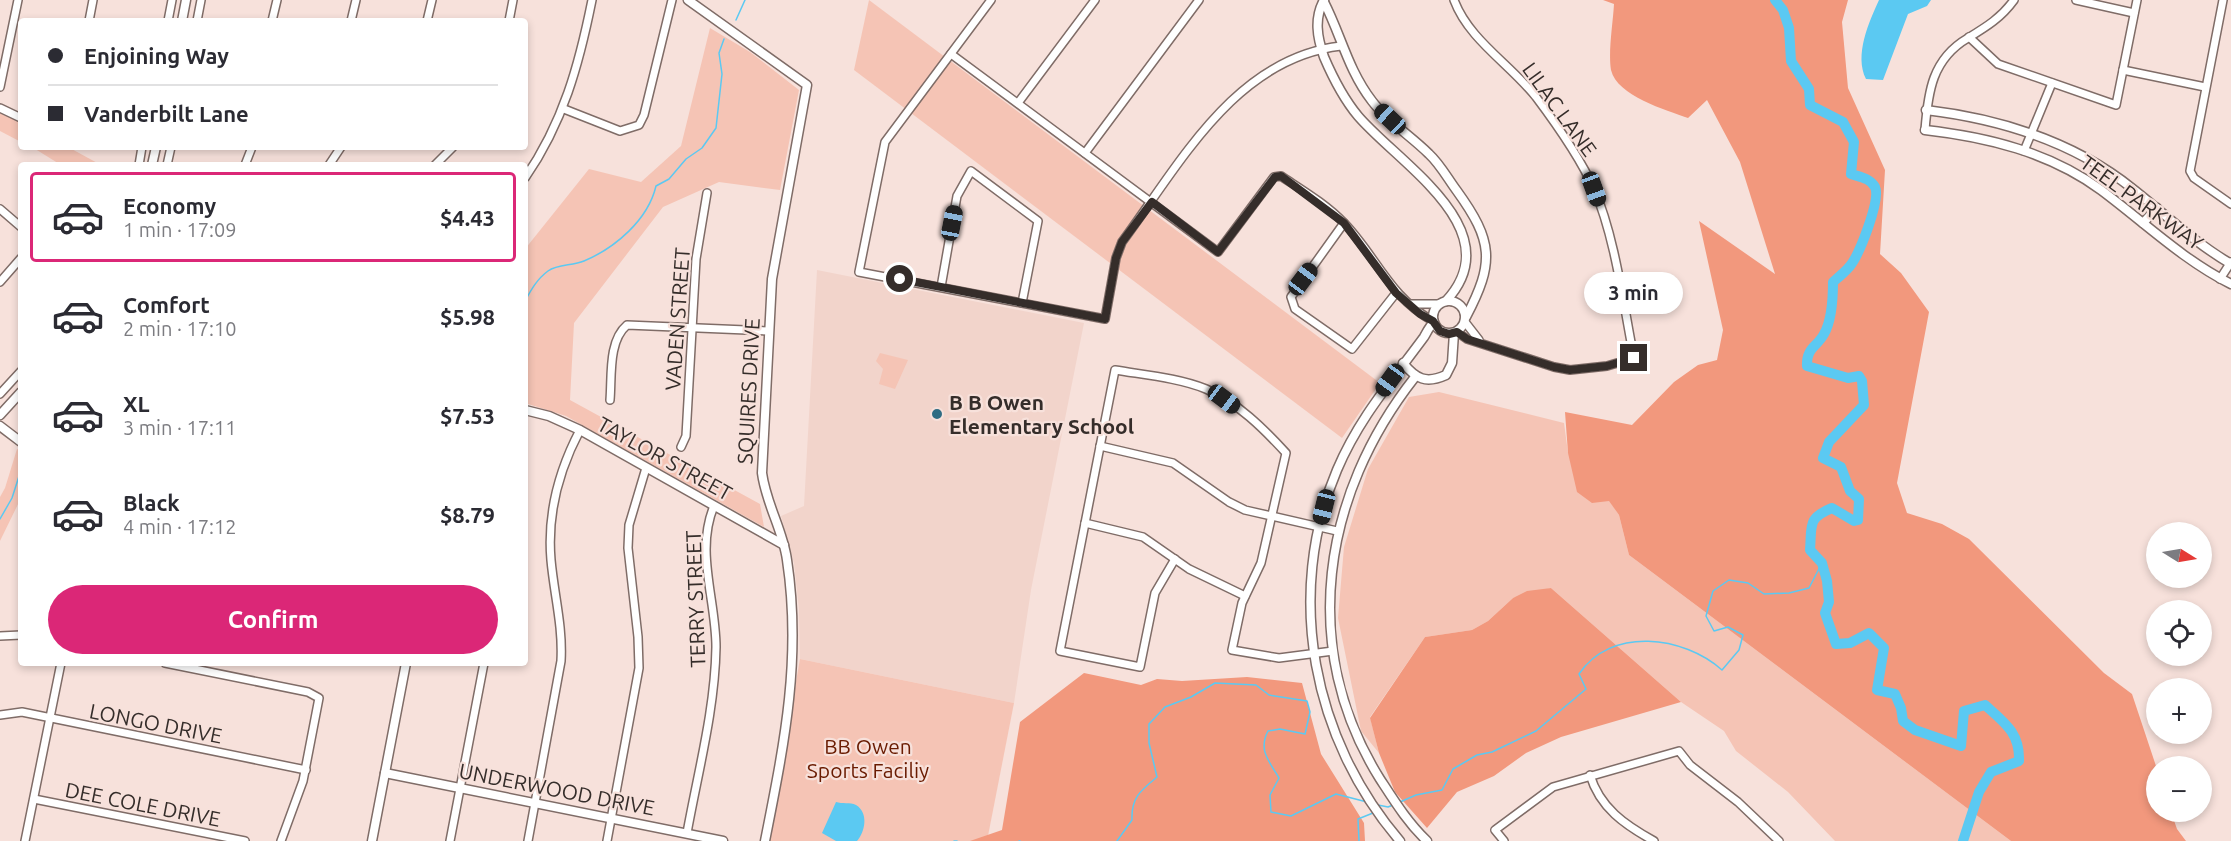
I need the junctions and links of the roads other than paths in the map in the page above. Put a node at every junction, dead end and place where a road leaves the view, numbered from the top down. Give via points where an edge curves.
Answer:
1 (18, 0) edge
2 (93, 0) edge
3 (172, 0) edge
4 (186, 0) edge
5 (201, 0) edge
6 (277, 0) edge
7 (356, 0) edge
8 (432, 0) edge
9 (513, 0) edge
10 (592, 0) edge
11 (672, 0) edge
12 (688, 0) edge
13 (991, 0) edge
14 (1095, 0) edge
15 (1199, 0) edge
16 (1454, 0) edge
17 (2014, 0) edge
18 (2076, 0) edge
19 (2137, 0) edge
20 (2223, 0) edge
21 (1324, 1) edge
22 (2134, 13) junction
23 (90, 18) edge
24 (169, 18) edge
25 (183, 18) edge
26 (198, 18) edge
27 (274, 18) edge
28 (352, 18) edge
29 (428, 18) edge
30 (510, 18) edge
31 (1969, 37) junction
32 (1341, 46) junction
33 (1321, 49) junction
34 (951, 54) junction
35 (2123, 70) junction
36 (2052, 83) junction
37 (0, 87) edge
38 (2205, 87) junction
39 (1017, 103) junction
40 (0, 108) edge
41 (564, 109) junction
42 (1926, 110) junction
43 (18, 117) edge
44 (1925, 130) joint
45 (2032, 133) junction
46 (450, 150) edge
47 (2024, 151) junction
48 (1085, 153) junction
49 (438, 162) edge
50 (528, 173) edge
51 (707, 193) dead end
52 (1152, 202) junction
53 (2231, 204) edge
54 (2157, 208) junction
55 (0, 209) edge
56 (1344, 223) junction
57 (2143, 223) junction
58 (18, 224) edge
59 (18, 261) edge
60 (2231, 263) edge
61 (2220, 279) junction
62 (0, 282) edge
63 (2231, 284) edge
64 (941, 287) junction
65 (1396, 293) junction
66 (1022, 303) junction
67 (1442, 303) junction
68 (1410, 304) junction
69 (1465, 319) junction
70 (1433, 322) junction
71 (692, 327) junction
72 (770, 331) junction
73 (1456, 332) junction
74 (1481, 342) junction
75 (1403, 363) junction
76 (18, 373) edge
77 (1415, 377) junction
78 (1382, 391) junction
79 (0, 394) edge
80 (18, 395) edge
81 (610, 400) dead end
82 (1394, 402) junction
83 (528, 411) edge
84 (0, 415) edge
85 (0, 426) edge
86 (580, 430) junction
87 (18, 440) edge
88 (1100, 446) junction
89 (681, 447) dead end
90 (646, 468) junction
91 (714, 506) junction
92 (1272, 516) junction
93 (1085, 523) junction
94 (1320, 527) junction
95 (1338, 531) junction
96 (784, 545) junction
97 (1175, 559) junction
98 (1245, 596) junction
99 (18, 635) edge
100 (0, 636) edge
101 (1333, 651) junction
102 (1314, 653) junction
103 (60, 666) edge
104 (180, 666) edge
105 (405, 666) edge
106 (483, 666) edge
107 (0, 715) edge
108 (50, 718) junction
109 (306, 770) junction
110 (385, 773) junction
111 (1590, 775) junction
112 (460, 788) junction
113 (34, 799) junction
114 (536, 803) junction
115 (612, 818) junction
116 (687, 833) junction
117 (1400, 840) edge
118 (25, 841) edge
119 (245, 841) edge
120 (281, 841) edge
121 (372, 841) edge
122 (450, 841) edge
123 (528, 841) edge
124 (607, 841) edge
125 (723, 841) edge
126 (765, 841) edge
127 (1427, 841) edge
128 (1504, 841) edge
129 (1654, 841) edge
130 (1779, 841) edge

1 - 37 street
2 - 23 street
3 - 24 street
4 - 25 street
5 - 26 street
6 - 27 street
7 - 28 street
8 - 29 street
9 - 30 street
10 - 41 street via 580,62
11 - 41 street via 639,125 620,130
12 - 72 street, SQUIRES DRIVE via 807,86 772,279
13 - 34 street
14 - 39 street
15 - 48 street
16 - 74 street, LILAC LANE via 1468,26 1537,98 1584,169 1606,226 1634,358 1570,370
17 - 31 street via 1987,28
18 - 22 street
19 - 22 street
20 - 38 street
21 - 32 street
21 - 33 street via 1317,16
22 - 35 street
31 - 36 street via 1998,64
31 - 42 street via 1946,55 1935,72
32 - 33 street
32 - 69 street via 1373,103 1431,156 1479,223 1487,261 1482,284
33 - 52 street via 1284,63 1234,97
33 - 67 street via 1331,74 1358,115 1422,176 1461,231 1467,264 1459,287
34 - 39 street
34 - 64 street via 885,142 859,272
35 - 36 street via 2116,105
35 - 38 street
36 - 45 street
38 - 53 street via 2190,171
39 - 48 street
40 - 43 street
41 - 50 street
42 - 44 street
42 - 45 street, TEEL PARKWAY via 1990,120
44 - 47 street, TEEL PARKWAY via 1977,137
45 - 47 street
45 - 54 street, TEEL PARKWAY via 2079,153
46 - 49 street
47 - 57 street, TEEL PARKWAY via 2091,184
48 - 52 street
51 - 71 street, VADEN STREET via 696,259
52 - 56 street via 1218,252 1275,177 1281,176
52 - 66 street via 1122,242 1105,319
54 - 57 street
54 - 60 street, TEEL PARKWAY via 2194,240
55 - 58 street
56 - 65 street
56 - 65 street via 1291,297 1295,309 1352,349
57 - 61 street, TEEL PARKWAY
59 - 62 street
60 - 61 street
61 - 63 street, TEEL PARKWAY
64 - 66 street
64 - 66 street via 957,196 971,171 1038,221
65 - 68 street
67 - 68 street
67 - 69 street via 1461,306
67 - 70 street via 1434,312
68 - 70 street
69 - 73 street
69 - 74 street
70 - 73 street via 1440,331
70 - 75 street
71 - 72 street
71 - 81 street via 635,324 618,333
71 - 89 street, VADEN STREET via 686,436
72 - 96 street, SQUIRES DRIVE via 762,473 767,503
73 - 74 street
73 - 77 street via 1452,363 1446,375 1424,381
75 - 77 street
75 - 78 street
76 - 79 street
77 - 82 street
78 - 82 street
78 - 94 street via 1363,417 1340,463
80 - 84 street
82 - 95 street via 1359,467
83 - 86 street, TAYLOR STREET
85 - 87 street
86 - 90 street, TAYLOR STREET
86 - 114 street via 564,464 550,527 562,631 561,661
88 - 92 street via 1170,462 1233,504
88 - 92 street via 1115,370 1210,391 1259,426 1286,453
88 - 93 street
90 - 91 street, TAYLOR STREET
90 - 115 street via 629,525 628,548 639,668
91 - 96 street, TAYLOR STREET
91 - 116 street, TERRY STREET via 705,551 714,613 713,687
92 - 94 street
92 - 98 street via 1260,566
93 - 97 street via 1138,535
93 - 97 street via 1060,651 1140,667 1155,593
94 - 95 street
94 - 102 street via 1310,600
95 - 101 street via 1329,604
96 - 126 street, SQUIRES DRIVE via 793,619 793,672 787,730
97 - 98 street
98 - 102 street via 1232,650 1276,658
99 - 100 street
101 - 102 street
101 - 127 street via 1350,722 1365,756
102 - 117 street via 1324,705 1345,759 1368,800
103 - 108 street
104 - 109 street via 308,692 319,698
105 - 110 street
106 - 112 street
107 - 108 street, LONGO DRIVE via 22,712
108 - 109 street, LONGO DRIVE
108 - 113 street
109 - 120 street
110 - 112 street, UNDERWOOD DRIVE
110 - 121 street
111 - 128 street via 1548,789 1495,830
111 - 129 street via 1609,810
111 - 130 street via 1679,751 1690,765
112 - 114 street, UNDERWOOD DRIVE
112 - 122 street
113 - 118 street
113 - 119 street, DEE COLE DRIVE
114 - 115 street, UNDERWOOD DRIVE
114 - 123 street
115 - 116 street, UNDERWOOD DRIVE
115 - 124 street
116 - 125 street, UNDERWOOD DRIVE

